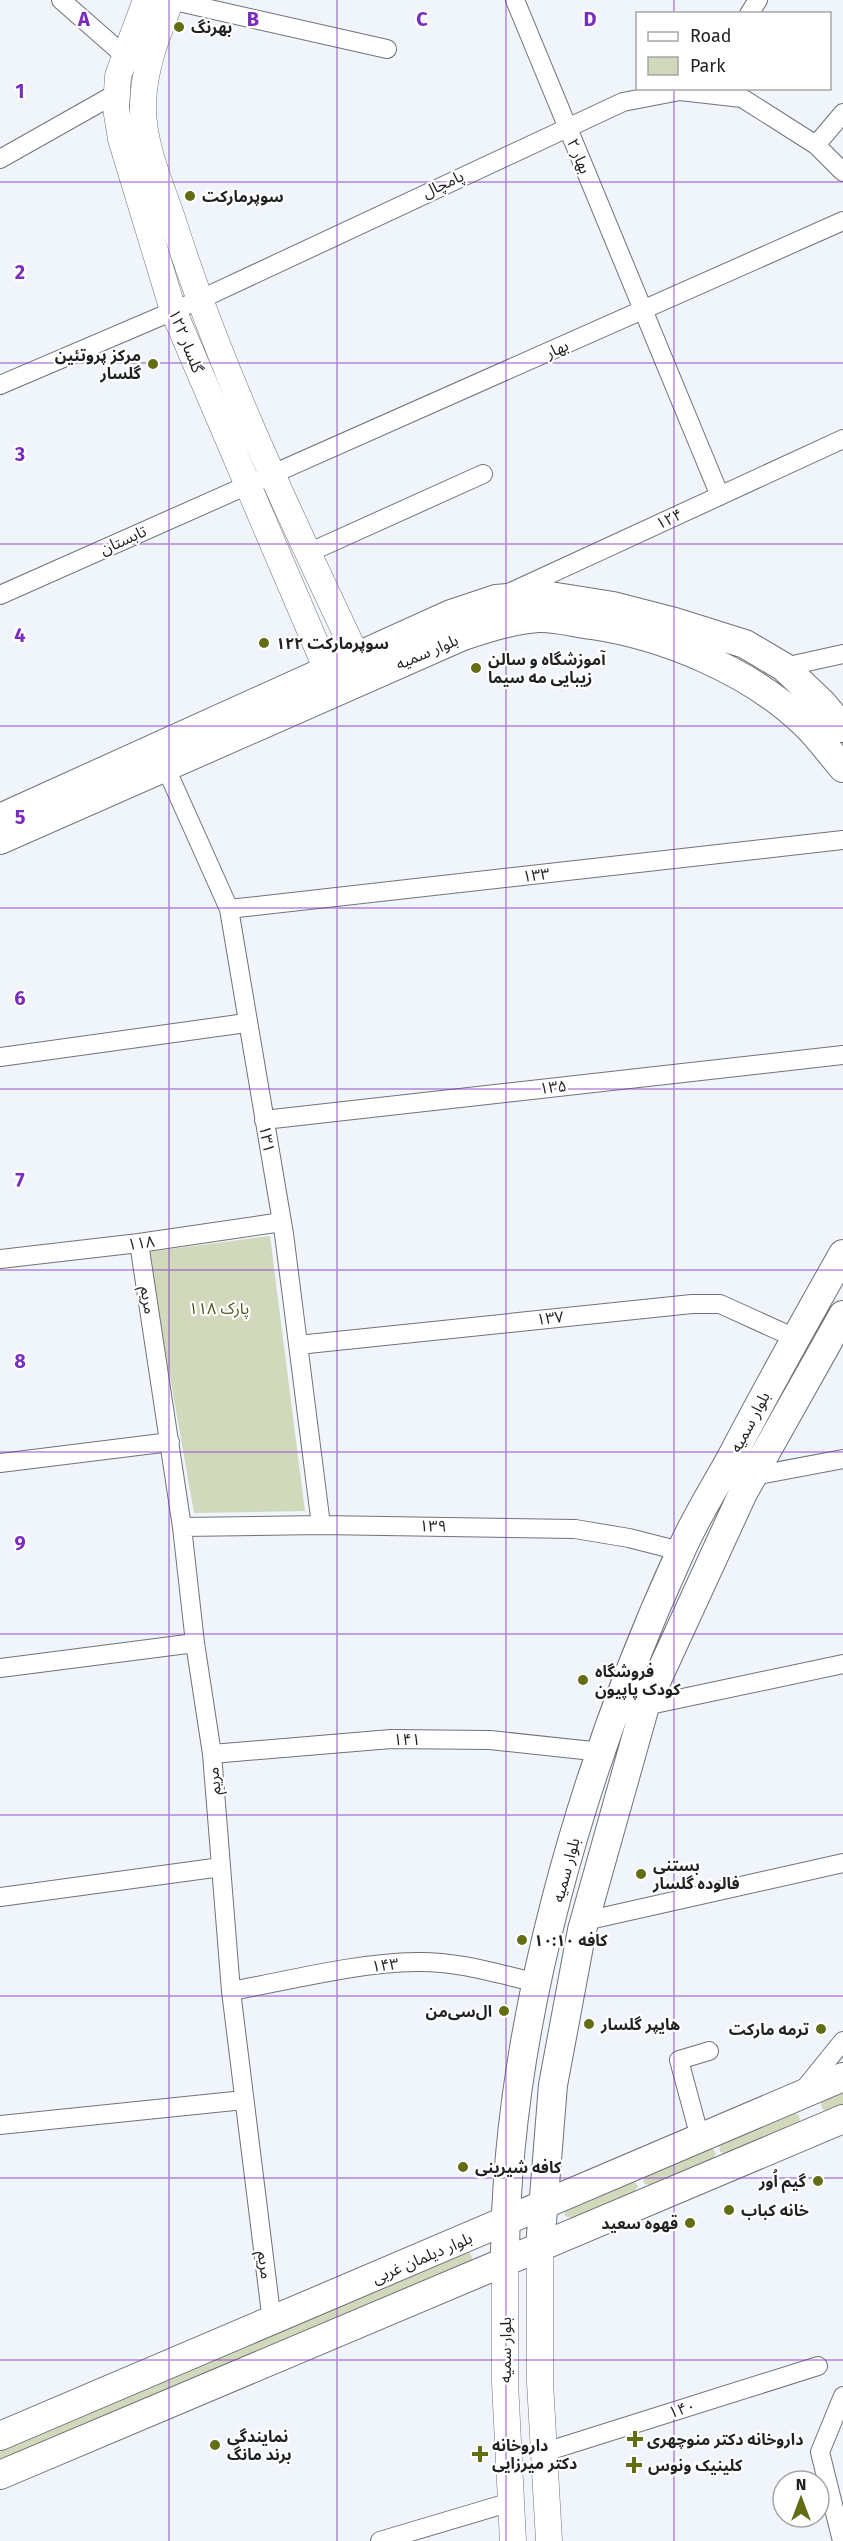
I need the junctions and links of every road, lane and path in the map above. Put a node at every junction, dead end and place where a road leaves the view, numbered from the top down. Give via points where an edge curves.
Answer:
1 (61, 0) edge
2 (146, 0) edge
3 (170, 0) edge
4 (515, 0) edge
5 (387, 49) dead end
6 (126, 56) junction
7 (696, 91) edge
8 (117, 93) junction
9 (843, 113) edge
10 (566, 126) junction
11 (816, 145) junction
12 (0, 159) edge
13 (843, 172) edge
14 (843, 221) edge
15 (199, 300) junction
16 (173, 310) junction
17 (643, 311) junction
18 (0, 385) edge
19 (843, 439) edge
20 (270, 474) junction
21 (483, 474) dead end
22 (246, 485) junction
23 (720, 496) junction
24 (308, 554) junction
25 (0, 595) edge
26 (496, 599) junction
27 (843, 654) edge
28 (361, 667) junction
29 (784, 667) junction
30 (331, 681) junction
31 (843, 728) edge
32 (165, 766) junction
33 (843, 768) edge
34 (52, 806) junction
35 (0, 818) edge
36 (0, 840) edge
37 (843, 840) edge
38 (229, 909) junction
39 (246, 1023) junction
40 (843, 1055) edge
41 (0, 1057) edge
42 (264, 1120) junction
43 (282, 1222) junction
44 (139, 1243) junction
45 (843, 1254) edge
46 (0, 1259) edge
47 (843, 1315) edge
48 (795, 1338) junction
49 (298, 1346) junction
50 (170, 1442) junction
51 (843, 1459) edge
52 (0, 1463) edge
53 (727, 1464) junction
54 (753, 1476) junction
55 (321, 1525) junction
56 (182, 1527) junction
57 (680, 1551) junction
58 (195, 1643) junction
59 (843, 1664) edge
60 (0, 1668) edge
61 (645, 1706) junction
62 (602, 1752) junction
63 (212, 1754) junction
64 (630, 1759) junction
65 (843, 1863) edge
66 (221, 1867) junction
67 (0, 1897) edge
68 (585, 1921) junction
69 (538, 1983) junction
70 (231, 1991) junction
71 (843, 2041) edge
72 (709, 2051) dead end
73 (843, 2077) edge
74 (799, 2094) junction
75 (244, 2100) junction
76 (843, 2119) edge
77 (0, 2125) edge
78 (815, 2131) junction
79 (700, 2138) junction
80 (542, 2207) junction
81 (505, 2223) junction
82 (540, 2247) junction
83 (505, 2262) junction
84 (272, 2322) junction
85 (818, 2366) dead end
86 (843, 2396) edge
87 (0, 2436) edge
88 (545, 2452) junction
89 (0, 2475) edge
90 (546, 2499) junction
91 (511, 2502) junction
92 (380, 2541) edge
93 (513, 2541) edge
94 (549, 2541) edge
95 (842, 2541) edge

1 - 6 street
2 - 6 main road, گلسار ۱۲۲
3 - 5 street
3 - 15 main road, گلسار ۱۲۲ via 147,62 143,106 150,149
4 - 10 street, بهار ۲
6 - 8 main road, گلسار ۱۲۲ via 118,76
7 - 10 street, پامچال via 623,102
7 - 11 street, پامچال via 742,98
8 - 12 street
8 - 16 main road, گلسار ۱۲۲ via 121,139
9 - 11 street
10 - 15 street, پامچال
10 - 17 street, بهار ۲
11 - 13 street, پامچال
14 - 17 street, بهار
15 - 16 street, پامچال
15 - 20 main road, گلسار ۱۲۲
16 - 18 street, پامچال
16 - 22 main road, گلسار ۱۲۲
17 - 20 street, بهار
17 - 23 street, بهار ۲
19 - 23 street, ۱۲۴
20 - 22 street, بهار
20 - 24 main road, گلسار ۱۲۲
21 - 24 street
22 - 25 street, تابستان
22 - 30 main road, گلسار ۱۲۲
23 - 26 street, ۱۲۴
24 - 28 main road, گلسار ۱۲۲
26 - 28 main road, بلوار سمیه via 451,614
26 - 29 main road, بلوار سمیه via 544,595 613,606 745,644
27 - 29 street
28 - 30 main road, بلوار سمیه
28 - 33 main road, بلوار سمیه via 502,623 541,618 611,628 670,644 713,662 804,722
29 - 31 main road, بلوار سمیه
30 - 32 main road, بلوار سمیه
30 - 34 main road, بلوار سمیه
32 - 34 main road, بلوار سمیه
32 - 38 street, ۱۳۱
34 - 35 main road, بلوار سمیه
34 - 36 main road, بلوار سمیه
37 - 38 street, ۱۳۳
38 - 39 street, ۱۳۱
39 - 41 street
39 - 42 street, ۱۳۱
40 - 42 street, ۱۳۵
42 - 43 street, ۱۳۱
43 - 44 street, ۱۱۸
43 - 49 street, ۱۳۱
44 - 46 street, ۱۱۸
44 - 50 street, مریم
45 - 48 main road, بلوار سمیه
47 - 54 main road, بلوار سمیه
48 - 49 street, ۱۳۷ via 720,1304 692,1304
48 - 53 main road, بلوار سمیه
49 - 55 street, ۱۳۱
50 - 52 street
50 - 56 street, مریم
51 - 54 street
53 - 54 main road
53 - 57 main road, بلوار سمیه
54 - 61 main road, بلوار سمیه
55 - 56 street, ۱۳۹
55 - 57 street, ۱۳۹ via 575,1529
56 - 58 street, مریم
57 - 62 main road, بلوار سمیه via 619,1699
58 - 60 street
58 - 63 street, مریم
59 - 61 street
61 - 64 main road, بلوار سمیه
62 - 63 street, ۱۴۱ via 490,1740 391,1739
62 - 64 main road
62 - 69 main road, بلوار سمیه via 573,1844
63 - 66 street, مریم
64 - 68 main road, بلوار سمیه
65 - 68 street
66 - 67 street
66 - 70 street, مریم
68 - 80 main road, بلوار سمیه via 553,2085
69 - 70 street, ۱۴۳ via 465,1966 417,1962 364,1967
69 - 81 main road, بلوار سمیه via 518,2080
70 - 75 street, مریم
71 - 74 street
72 - 79 street via 679,2060
73 - 74 main road, بلوار دیلمان غربی
74 - 78 main road
74 - 79 main road, بلوار دیلمان غربی
75 - 77 street
75 - 84 street, مریم
76 - 78 main road
78 - 82 main road
79 - 80 main road, بلوار دیلمان غربی
80 - 81 main road, بلوار دیلمان غربی
80 - 82 main road, بلوار سمیه
81 - 83 main road, بلوار سمیه
81 - 84 main road, بلوار دیلمان غربی
82 - 83 main road
82 - 88 main road, بلوار سمیه via 540,2382
83 - 89 main road
83 - 91 main road, بلوار سمیه via 505,2383
84 - 87 main road, بلوار دیلمان غربی
85 - 88 street, ۱۴۰
86 - 95 street via 820,2452
88 - 90 main road, بلوار سمیه
90 - 91 main road
90 - 94 main road, بلوار سمیه
91 - 92 street
91 - 93 main road, بلوار سمیه

